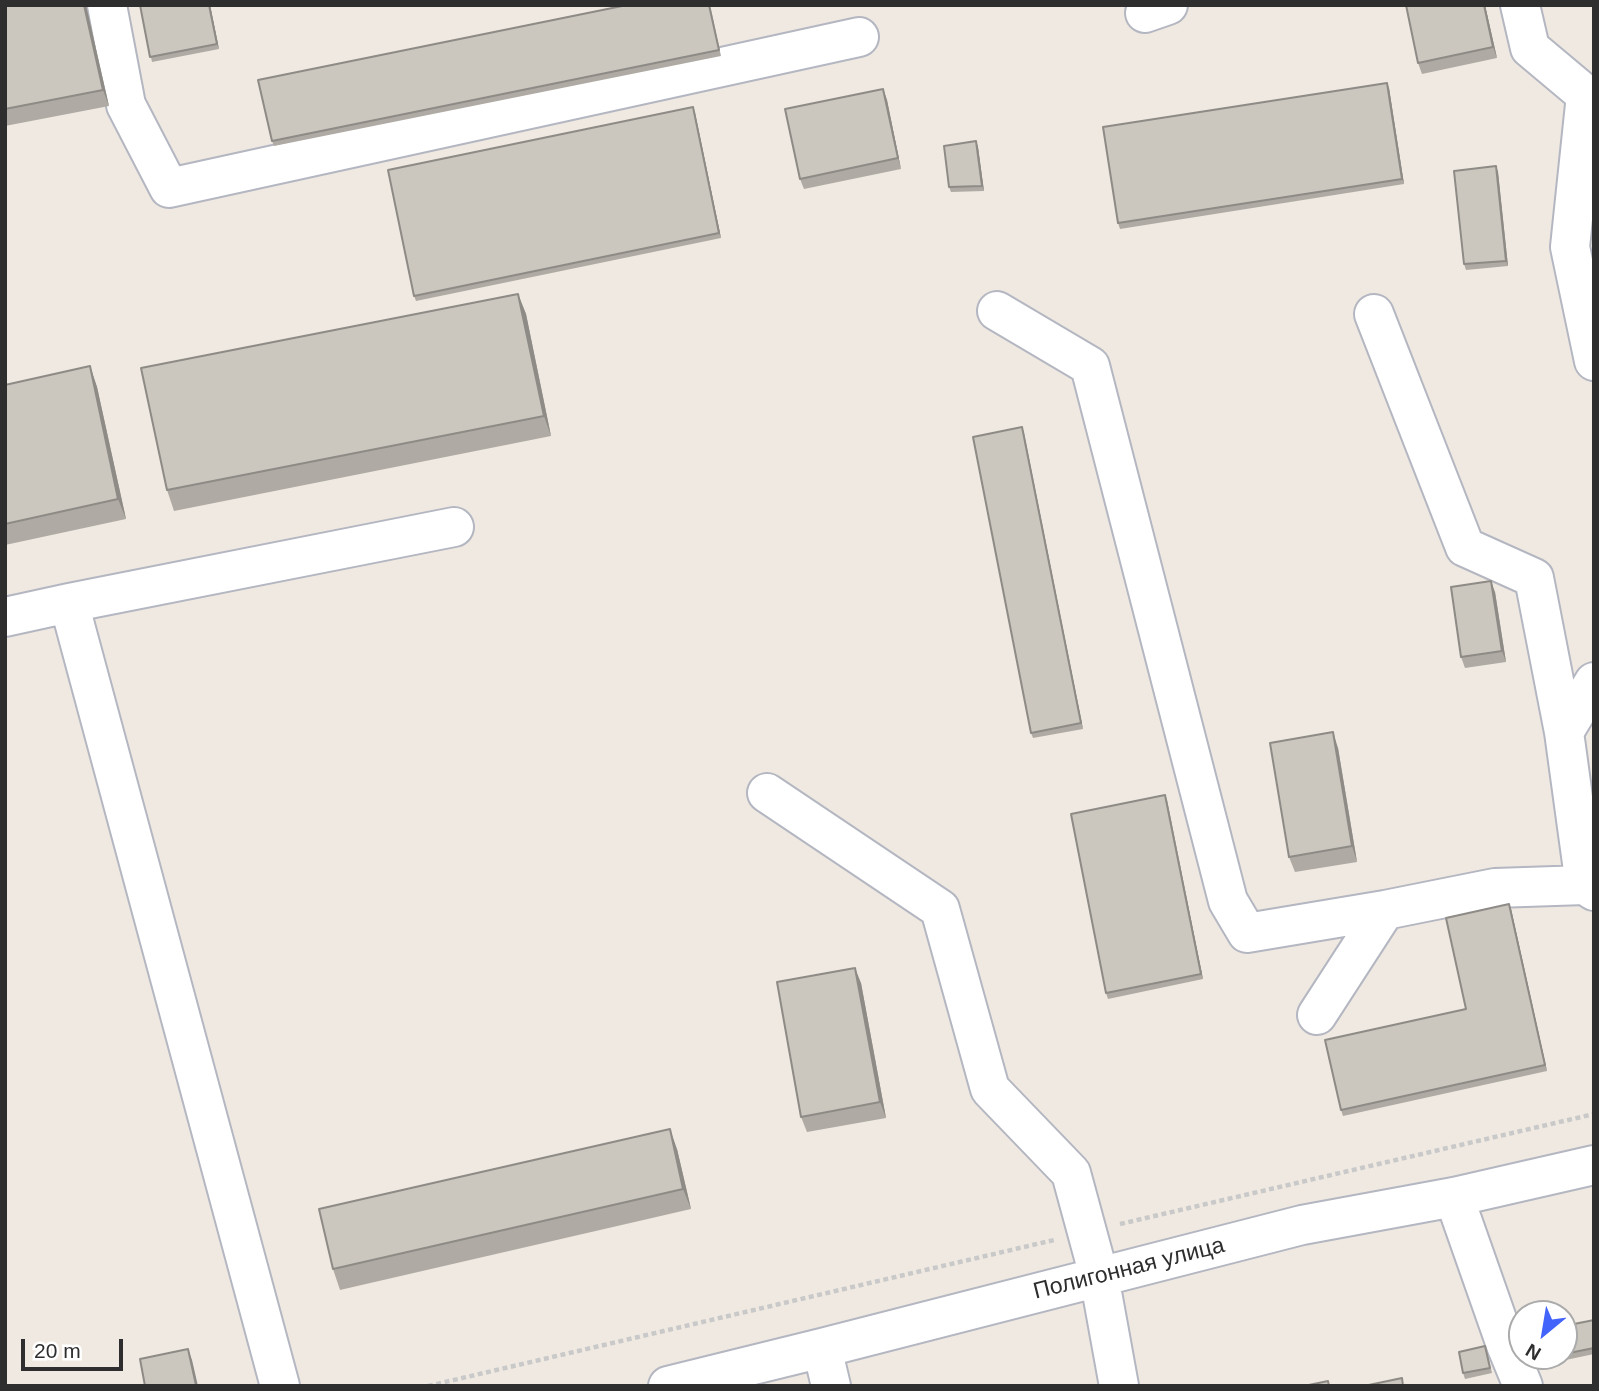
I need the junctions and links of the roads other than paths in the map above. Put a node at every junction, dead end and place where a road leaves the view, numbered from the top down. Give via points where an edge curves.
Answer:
1 (107, 5) edge
2 (1520, 5) edge
3 (859, 37) dead end
4 (1590, 95) edge
5 (997, 311) dead end
6 (1374, 314) dead end
7 (1594, 361) edge
8 (454, 527) dead end
9 (69, 603) junction
10 (5, 617) edge
11 (1594, 682) edge
12 (1564, 732) junction
13 (767, 793) dead end
14 (1590, 888) edge
15 (1385, 910) junction
16 (1317, 1015) dead end
17 (1594, 1165) edge
18 (1454, 1197) junction
19 (1100, 1276) junction
20 (822, 1349) junction
21 (280, 1386) edge
22 (668, 1386) edge
23 (831, 1386) edge
24 (1119, 1386) edge
25 (1523, 1386) edge

1 - 3 lane via 126,105 169,188
2 - 4 lane via 1530,48
4 - 7 lane via 1570,247
5 - 15 lane via 1090,366 1228,901 1247,933
6 - 12 lane via 1465,547 1534,578
8 - 9 lane
9 - 10 lane
9 - 21 lane
11 - 12 lane
12 - 14 lane
13 - 19 lane via 940,909 989,1089 1071,1173
14 - 15 lane via 1495,888
15 - 16 lane
17 - 18 lane, Полигонная улица
18 - 19 lane, Полигонная улица via 1302,1225
18 - 25 lane
19 - 20 lane, Полигонная улица
19 - 24 lane
20 - 22 lane, Полигонная улица
20 - 23 lane

